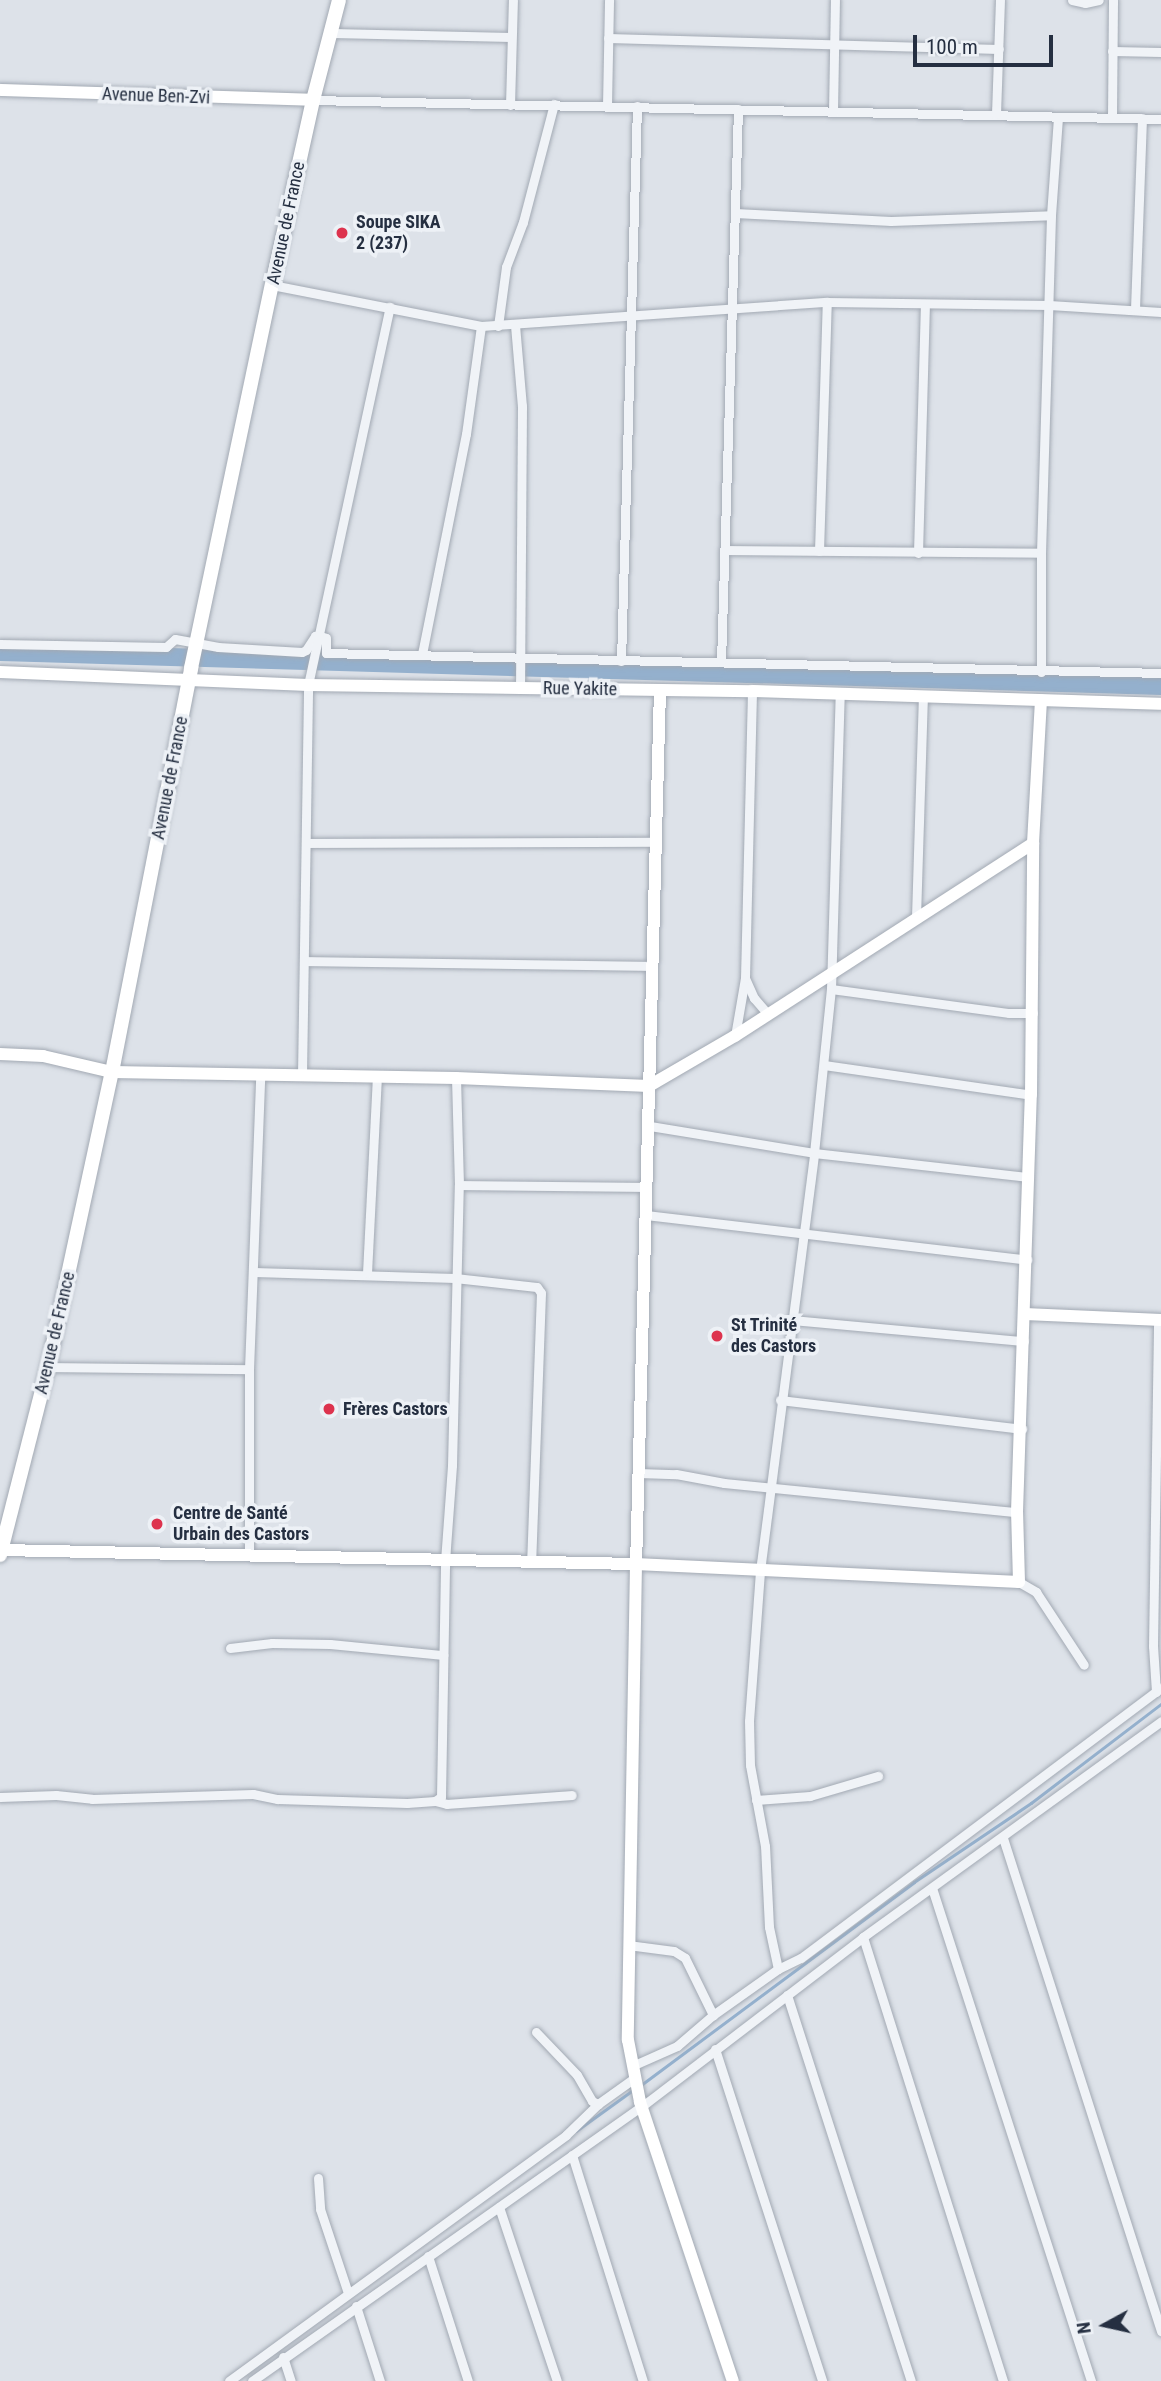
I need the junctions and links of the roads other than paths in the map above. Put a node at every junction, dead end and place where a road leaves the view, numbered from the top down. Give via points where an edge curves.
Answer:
1 (339, 0) edge
2 (513, 0) edge
3 (609, 0) edge
4 (835, 0) edge
5 (1000, 0) edge
6 (1072, 0) edge
7 (1099, 0) edge
8 (1113, 0) edge
9 (332, 33) junction
10 (511, 37) junction
11 (608, 38) junction
12 (834, 43) junction
13 (999, 49) junction
14 (1112, 51) junction
15 (1161, 52) edge
16 (0, 90) edge
17 (313, 100) junction
18 (554, 104) junction
19 (510, 105) junction
20 (607, 106) junction
21 (637, 106) junction
22 (738, 109) junction
23 (833, 112) junction
24 (996, 114) junction
25 (1112, 116) junction
26 (1058, 118) junction
27 (1142, 118) junction
28 (1161, 119) edge
29 (735, 213) junction
30 (1051, 215) junction
31 (272, 285) junction
32 (827, 302) junction
33 (925, 305) junction
34 (1049, 305) junction
35 (733, 306) junction
36 (390, 307) junction
37 (1135, 309) junction
38 (1161, 312) edge
39 (630, 314) junction
40 (515, 325) junction
41 (481, 326) junction
42 (498, 326) junction
43 (726, 550) junction
44 (819, 551) junction
45 (918, 553) junction
46 (1041, 553) junction
47 (320, 636) junction
48 (0, 644) edge
49 (196, 644) junction
50 (422, 654) junction
51 (521, 659) junction
52 (621, 661) junction
53 (721, 662) junction
54 (0, 672) edge
55 (1041, 672) junction
56 (1161, 673) edge
57 (190, 674) junction
58 (308, 682) junction
59 (520, 688) junction
60 (660, 690) junction
61 (752, 691) junction
62 (840, 694) junction
63 (923, 697) junction
64 (1041, 700) junction
65 (1161, 704) edge
66 (657, 842) junction
67 (307, 843) junction
68 (1033, 844) junction
69 (916, 917) junction
70 (304, 961) junction
71 (652, 966) junction
72 (832, 973) junction
73 (745, 978) junction
74 (831, 989) junction
75 (1033, 1013) junction
76 (768, 1014) junction
77 (735, 1036) junction
78 (0, 1054) edge
79 (824, 1065) junction
80 (112, 1072) junction
81 (302, 1075) junction
82 (260, 1076) junction
83 (377, 1077) junction
84 (456, 1078) junction
85 (649, 1086) junction
86 (1031, 1095) junction
87 (650, 1126) junction
88 (814, 1153) junction
89 (1027, 1177) junction
90 (459, 1185) junction
91 (646, 1186) junction
92 (646, 1215) junction
93 (804, 1234) junction
94 (1027, 1260) junction
95 (254, 1272) junction
96 (367, 1273) junction
97 (455, 1278) junction
98 (1025, 1314) junction
99 (791, 1320) junction
100 (1160, 1320) edge
101 (1024, 1341) junction
102 (48, 1367) junction
103 (249, 1369) junction
104 (780, 1400) junction
105 (1022, 1429) junction
106 (638, 1474) junction
107 (772, 1488) junction
108 (1017, 1513) junction
109 (1, 1553) edge
110 (249, 1555) junction
111 (445, 1562) junction
112 (531, 1563) junction
113 (636, 1564) junction
114 (760, 1571) junction
115 (1019, 1582) junction
116 (230, 1648) dead end
117 (443, 1655) junction
118 (1084, 1665) dead end
119 (1159, 1690) edge
120 (1161, 1721) edge
121 (878, 1776) dead end
122 (572, 1795) dead end
123 (0, 1797) edge
124 (755, 1800) junction
125 (435, 1801) junction
126 (1003, 1838) junction
127 (932, 1888) junction
128 (863, 1937) junction
129 (628, 1945) junction
130 (778, 1969) junction
131 (787, 1995) junction
132 (713, 2015) junction
133 (536, 2032) dead end
134 (715, 2049) junction
135 (633, 2073) junction
136 (598, 2104) junction
137 (640, 2105) junction
138 (572, 2155) junction
139 (318, 2178) dead end
140 (499, 2207) junction
141 (429, 2256) junction
142 (348, 2293) junction
143 (356, 2306) junction
144 (1161, 2331) edge
145 (283, 2357) junction
146 (229, 2381) edge
147 (252, 2381) edge
148 (291, 2381) edge
149 (380, 2381) edge
150 (468, 2381) edge
151 (557, 2381) edge
152 (643, 2381) edge
153 (733, 2381) edge
154 (822, 2381) edge
155 (911, 2381) edge
156 (1003, 2381) edge
157 (1091, 2381) edge

1 - 9 main road, Avenue de France
2 - 10 street
3 - 11 street
4 - 12 street
5 - 13 street
6 - 7 street
8 - 14 street
9 - 10 street
9 - 17 main road, Avenue de France
10 - 19 street
11 - 12 street
11 - 20 street
12 - 13 street
12 - 23 street
13 - 24 street
14 - 15 street
14 - 25 street
16 - 17 street, Avenue Ben-Zvi
17 - 19 street
17 - 31 main road, Avenue de France
18 - 19 street
18 - 20 street
18 - 42 street via 523,222 506,267
20 - 21 street
21 - 22 street
21 - 39 street
22 - 23 street
22 - 29 street
23 - 24 street
24 - 26 street
25 - 26 street
25 - 27 street
26 - 30 street
27 - 28 street
27 - 37 street
29 - 30 street via 891,221
29 - 35 street
30 - 34 street
31 - 36 street
31 - 49 main road, Avenue de France
32 - 33 street
32 - 35 street
32 - 44 street
33 - 34 street
33 - 45 street
34 - 37 street
34 - 46 street
35 - 39 street
35 - 43 street
36 - 41 street
36 - 47 street
37 - 38 street
39 - 40 street
39 - 52 street
40 - 42 street
40 - 51 street via 522,406
41 - 42 street
41 - 50 street via 466,434
43 - 44 street
43 - 53 street
44 - 45 street
45 - 46 street
46 - 55 street
47 - 49 street via 302,652
47 - 50 street via 326,638 327,653
47 - 58 street
48 - 49 street via 166,647 176,639
49 - 57 main road, Avenue de France
50 - 51 street
51 - 52 street
51 - 59 street
52 - 53 street
53 - 55 street
54 - 57 street, Rue Yakite
55 - 56 street
57 - 58 street, Rue Yakite
57 - 80 main road, Avenue de France
58 - 59 street, Rue Yakite
58 - 67 street
59 - 60 street, Rue Yakite
60 - 61 street, Rue Yakite
60 - 66 street
61 - 62 street, Rue Yakite
61 - 73 street
62 - 63 street, Rue Yakite
62 - 72 street
63 - 64 street, Rue Yakite
63 - 69 street
64 - 65 street, Rue Yakite
64 - 68 street
66 - 67 street
66 - 71 street
67 - 70 street
68 - 69 street
68 - 75 street
69 - 72 street
70 - 71 street
70 - 81 street
71 - 85 street
72 - 74 street
72 - 76 street
73 - 76 street
73 - 77 street
74 - 75 street
74 - 79 street
75 - 86 street
76 - 77 street
77 - 85 street
78 - 80 street via 43,1055
79 - 86 street
79 - 88 street
80 - 82 street
80 - 102 main road, Avenue de France
81 - 82 street
81 - 83 street
82 - 95 street
83 - 84 street
83 - 96 street
84 - 85 street
84 - 90 street
85 - 87 street
86 - 89 street
87 - 88 street
87 - 91 street
88 - 89 street
88 - 93 street
89 - 94 street
90 - 91 street
90 - 97 street
91 - 92 street
92 - 93 street
92 - 106 street
93 - 94 street
93 - 99 street
94 - 98 street
95 - 96 street
95 - 103 street
96 - 97 street
97 - 111 street via 452,1465
97 - 112 street via 537,1287 541,1293
98 - 100 street
98 - 101 street
99 - 101 street
99 - 104 street
100 - 119 street via 1153,1646
101 - 105 street
102 - 103 street
102 - 109 main road, Avenue de France
103 - 110 street
104 - 105 street
104 - 107 street
105 - 108 street
106 - 107 street via 676,1474
106 - 113 street
107 - 108 street
107 - 114 street
108 - 115 street
109 - 110 street
110 - 111 street
111 - 112 street
111 - 117 street
112 - 113 street
113 - 114 street
113 - 129 street
114 - 115 street
114 - 124 street via 749,1721
115 - 118 street via 1036,1592
116 - 117 street via 330,1644
117 - 125 street via 443,1788 442,1797
119 - 130 street via 801,1958
120 - 126 street
121 - 124 street via 810,1796
122 - 125 street via 447,1804
123 - 125 street via 253,1794 277,1799
124 - 130 street via 765,1846 769,1927
126 - 127 street
126 - 144 street
127 - 128 street
127 - 157 street
128 - 131 street
128 - 156 street
129 - 132 street via 674,1951 685,1958
129 - 135 street via 626,2006
130 - 132 street
131 - 134 street
131 - 155 street
132 - 135 street via 677,2046
133 - 136 street
134 - 137 street
134 - 154 street
135 - 136 street
135 - 137 street
136 - 142 street via 566,2135
137 - 138 street
137 - 153 street
138 - 140 street
138 - 152 street
139 - 142 street via 320,2210
140 - 141 street
140 - 151 street
141 - 143 street
141 - 150 street
142 - 146 street
143 - 145 street
143 - 149 street
145 - 147 street
145 - 148 street

